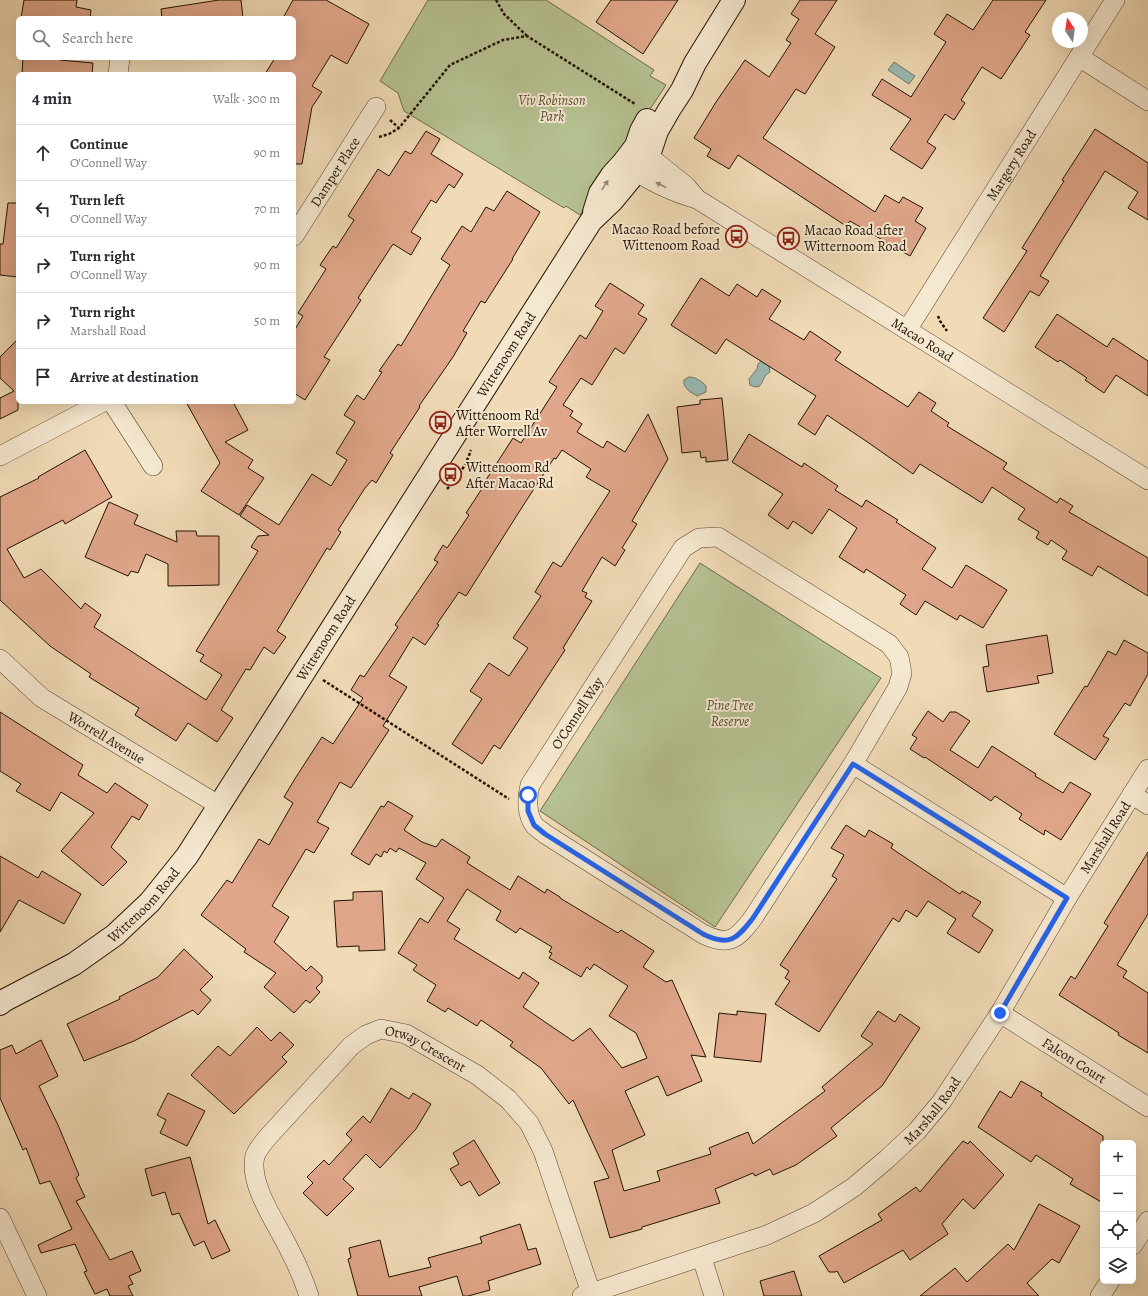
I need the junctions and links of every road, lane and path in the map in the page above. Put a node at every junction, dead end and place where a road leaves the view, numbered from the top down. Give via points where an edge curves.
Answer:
1 (496, 0) edge
2 (734, 0) edge
3 (1115, 0) edge
4 (527, 36) junction
5 (1079, 57) junction
6 (120, 60) edge
7 (695, 63) junction
8 (118, 72) edge
9 (1148, 100) edge
10 (376, 107) joint
11 (651, 114) junction
12 (636, 159) junction
13 (296, 233) edge
14 (907, 330) junction
15 (99, 404) edge
16 (113, 404) edge
17 (0, 456) edge
18 (153, 466) dead end
19 (1148, 480) edge
20 (0, 659) edge
21 (307, 669) junction
22 (853, 764) junction
23 (1148, 769) edge
24 (1132, 794) junction
25 (1148, 805) edge
26 (220, 806) junction
27 (528, 811) junction
28 (1067, 898) junction
29 (2, 1002) edge
30 (1000, 1013) junction
31 (1148, 1106) edge
32 (0, 1218) edge
33 (1148, 1221) edge
34 (1136, 1240) edge
35 (6, 1248) edge
36 (702, 1258) junction
37 (1108, 1284) edge
38 (587, 1295) edge
39 (37, 1296) edge
40 (309, 1296) edge
41 (714, 1296) edge
42 (1100, 1296) edge

1 - 4 path via 504,14
2 - 7 street, Wittenoom Road
3 - 5 street, Margery Road
4 - 10 path via 503,40 450,65 399,128
4 - 11 path
5 - 9 street
5 - 14 street, Margery Road
6 - 8 street
7 - 11 street, Wittenoom Road via 671,83
7 - 12 street, Wittenoom Road via 657,131
10 - 13 street, Damper Place
11 - 12 street, Wittenoom Road via 641,131
12 - 14 street, Macao Road via 686,186 697,199
12 - 21 street, Wittenoom Road via 612,175 600,193 591,221
14 - 19 street, Macao Road
15 - 17 street
16 - 18 street
20 - 26 street, Worrell Avenue via 42,698
21 - 26 street, Wittenoom Road
21 - 27 path
22 - 27 street, O'Connell Way via 753,918 741,933 729,941 713,939 703,934 545,834 534,825
22 - 27 street, O'Connell Way via 898,687 902,673 899,657 889,644 718,537 699,538 683,548 530,785
22 - 28 street
23 - 24 street, Marshall Road
24 - 25 street
24 - 28 street, Marshall Road
26 - 29 street, Wittenoom Road via 165,885 115,935 74,964
28 - 30 street, Marshall Road
30 - 31 street, Falcon Court
30 - 36 street, Marshall Road via 942,1101 888,1159 854,1187 814,1213 767,1235
32 - 35 street
33 - 34 street
35 - 39 street
36 - 38 street, Marshall Road
36 - 41 street
37 - 42 street
38 - 40 street, Otway Crescent via 542,1150 529,1123 508,1099 478,1075 406,1034 381,1029 366,1035 351,1046 255,1154 254,1172 259,1191 290,1251

